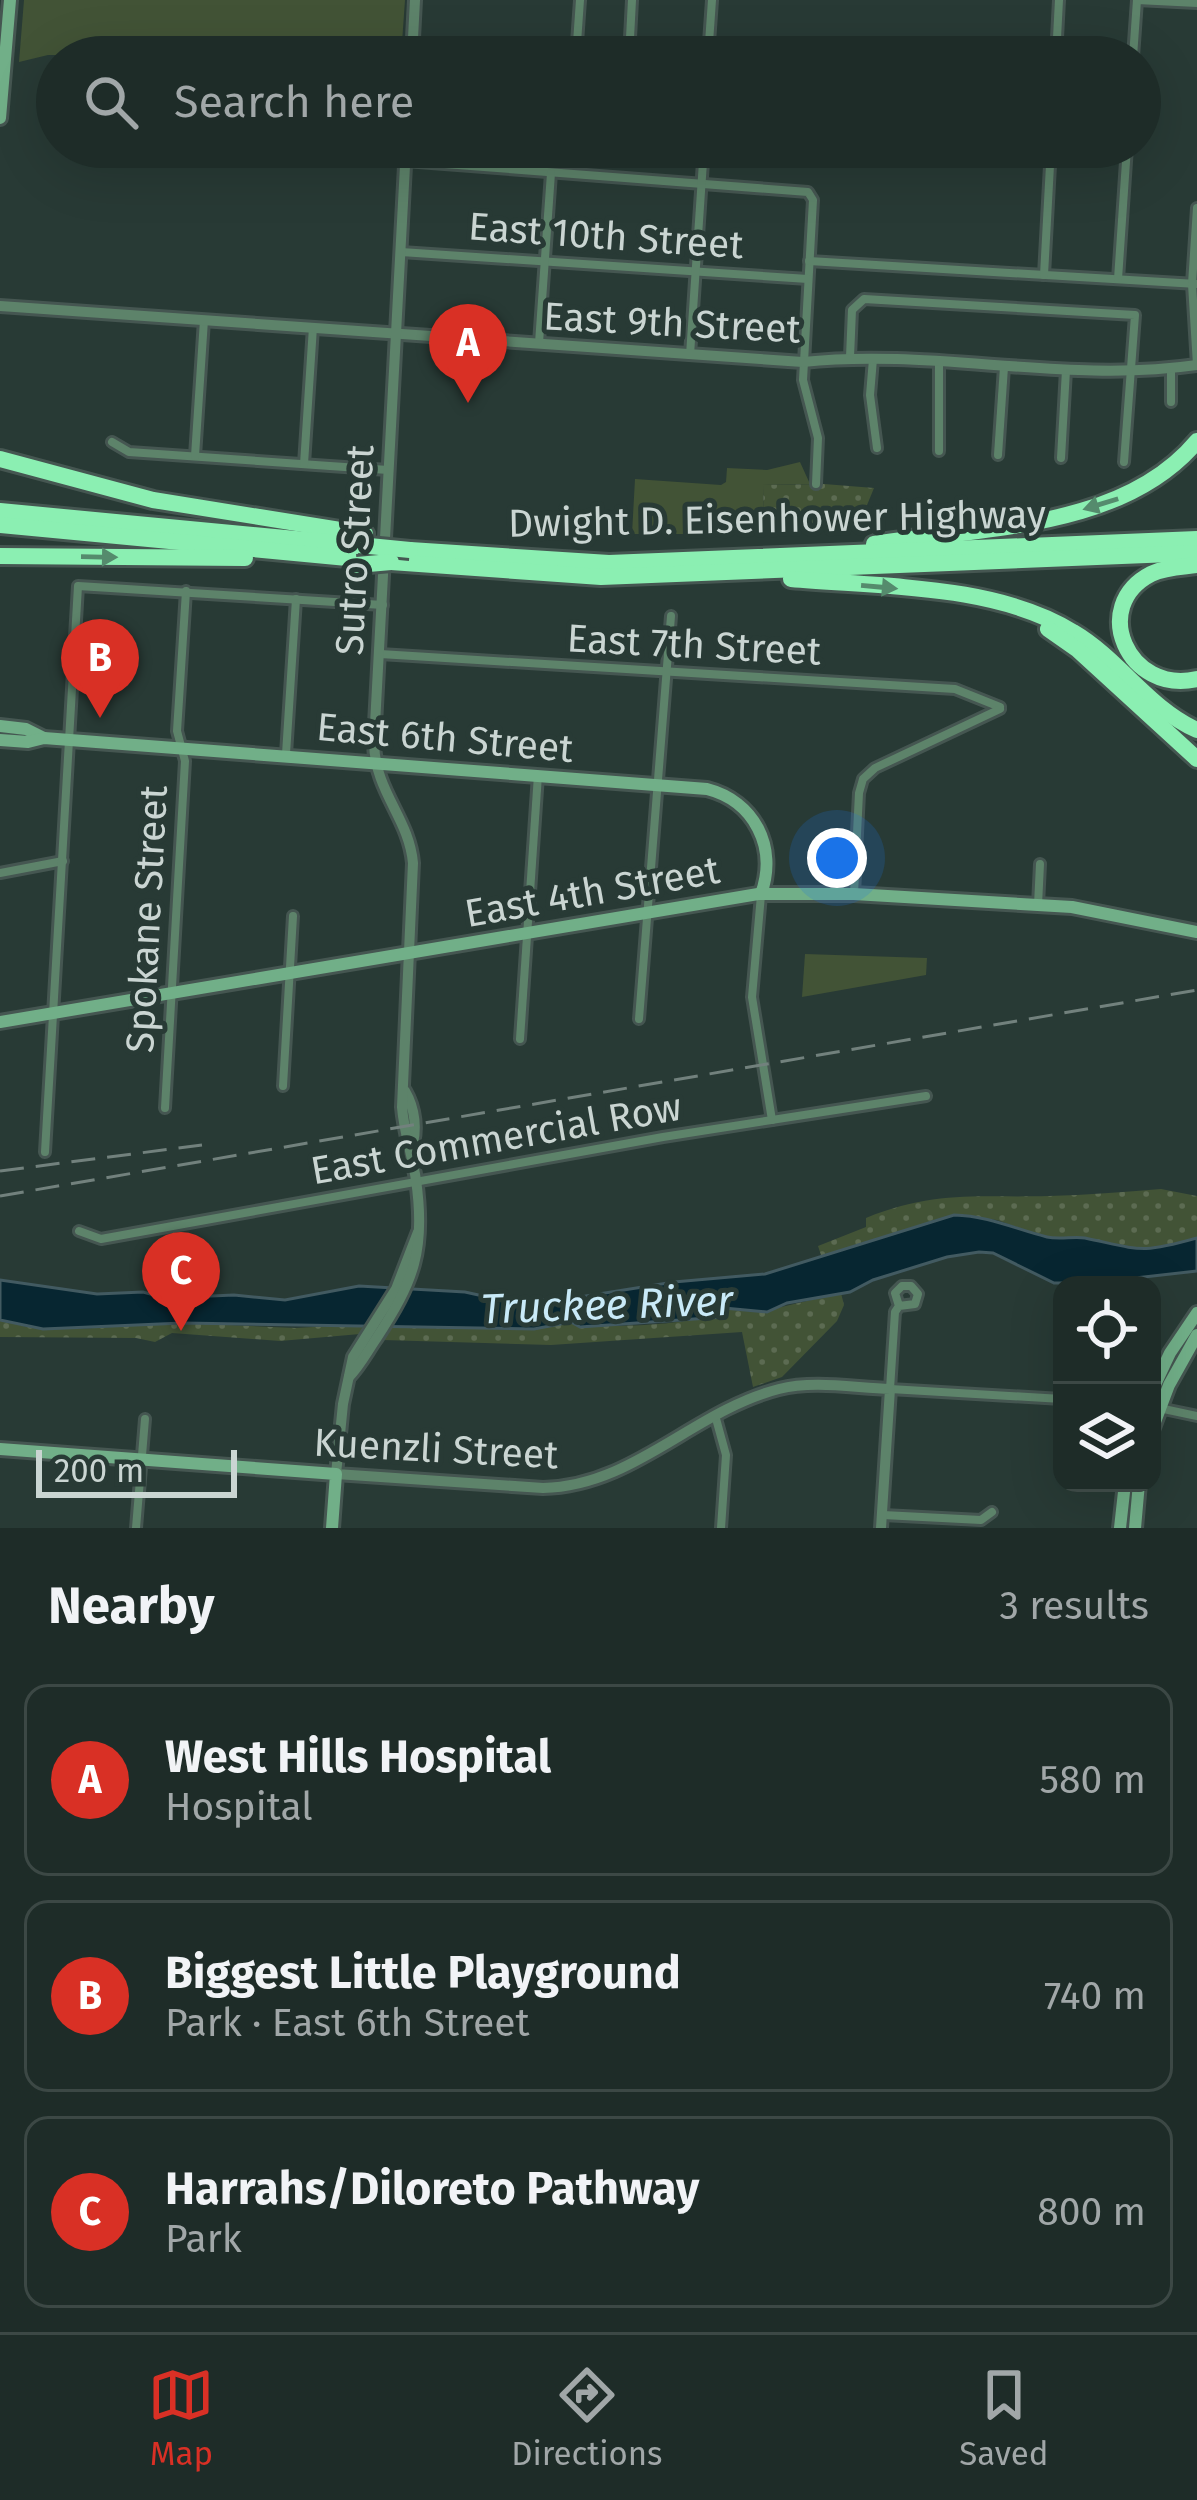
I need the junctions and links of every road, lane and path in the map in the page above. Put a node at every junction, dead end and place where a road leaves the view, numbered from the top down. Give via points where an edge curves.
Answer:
1 (10, 0) edge
2 (415, 0) edge
3 (580, 0) edge
4 (632, 0) edge
5 (712, 0) edge
6 (1059, 0) edge
7 (1137, 0) edge
8 (1197, 3) edge
9 (413, 36) edge
10 (577, 36) edge
11 (629, 36) edge
12 (709, 36) edge
13 (1057, 36) edge
14 (1134, 36) edge
15 (0, 118) edge
16 (405, 168) edge
17 (498, 168) edge
18 (703, 168) edge
19 (1050, 168) edge
20 (1126, 168) edge
21 (551, 172) junction
22 (702, 182) junction
23 (1197, 208) edge
24 (399, 251) junction
25 (809, 261) junction
26 (545, 262) junction
27 (696, 272) junction
28 (1043, 275) junction
29 (808, 279) junction
30 (1118, 279) junction
31 (1194, 284) edge
32 (0, 306) edge
33 (204, 319) junction
34 (313, 327) junction
35 (394, 335) junction
36 (539, 345) junction
37 (690, 355) junction
38 (850, 357) junction
39 (872, 359) junction
40 (803, 362) junction
41 (939, 363) junction
42 (1197, 365) edge
43 (1004, 367) junction
44 (1172, 369) junction
45 (1066, 370) junction
46 (1129, 373) junction
47 (1171, 403) dead end
48 (1197, 441) edge
49 (112, 442) dead end
50 (877, 448) dead end
51 (939, 451) dead end
52 (998, 455) dead end
53 (195, 456) junction
54 (1060, 458) dead end
55 (0, 459) edge
56 (1124, 462) dead end
57 (304, 464) junction
58 (388, 470) junction
59 (816, 484) dead end
60 (0, 511) edge
61 (0, 525) edge
62 (1197, 539) edge
63 (360, 551) junction
64 (1197, 553) edge
65 (405, 554) junction
66 (824, 555) junction
67 (0, 556) edge
68 (1197, 565) edge
69 (721, 573) junction
70 (186, 591) junction
71 (296, 599) junction
72 (993, 603) junction
73 (382, 605) junction
74 (671, 616) dead end
75 (380, 654) junction
76 (666, 673) junction
77 (1197, 679) edge
78 (0, 726) edge
79 (1197, 730) edge
80 (44, 738) junction
81 (68, 740) junction
82 (4, 742) edge
83 (182, 747) junction
84 (286, 754) junction
85 (375, 760) junction
86 (1197, 760) edge
87 (538, 773) junction
88 (656, 784) junction
89 (64, 861) junction
90 (1040, 864) dead end
91 (0, 873) edge
92 (761, 893) junction
93 (854, 894) junction
94 (1038, 905) junction
95 (647, 911) junction
96 (293, 916) dead end
97 (529, 931) junction
98 (1197, 932) edge
99 (409, 953) junction
100 (291, 972) junction
101 (172, 992) junction
102 (53, 1013) junction
103 (639, 1019) dead end
104 (0, 1022) edge
105 (520, 1039) dead end
106 (283, 1086) dead end
107 (926, 1096) dead end
108 (165, 1108) dead end
109 (772, 1120) junction
110 (45, 1151) dead end
111 (416, 1184) junction
112 (79, 1232) dead end
113 (899, 1306) dead end
114 (1197, 1313) edge
115 (1197, 1335) edge
116 (1162, 1368) junction
117 (1155, 1384) edge
118 (1159, 1384) edge
119 (890, 1389) junction
120 (1053, 1398) edge
121 (1161, 1406) edge
122 (1161, 1408) edge
123 (715, 1415) junction
124 (1197, 1416) edge
125 (145, 1419) dead end
126 (0, 1449) edge
127 (141, 1459) junction
128 (337, 1474) junction
129 (1124, 1492) edge
130 (1138, 1492) edge
131 (992, 1512) dead end
132 (881, 1521) edge
133 (136, 1528) edge
134 (332, 1528) edge
135 (721, 1528) edge
136 (1120, 1528) edge
137 (1135, 1528) edge

1 - 15 main road
2 - 9 street
3 - 10 street
4 - 11 street
5 - 12 street
6 - 13 street
7 - 8 street
7 - 14 street
16 - 24 street, Sutro Street
17 - 21 street
18 - 22 street
19 - 28 street
20 - 30 street
21 - 22 street
21 - 26 street
22 - 25 street via 812,195
22 - 27 street
23 - 31 street
24 - 26 street, East 10th Street
24 - 35 street, Sutro Street
25 - 28 street
25 - 29 street
26 - 27 street, East 10th Street
26 - 36 street
27 - 29 street, East 10th Street
27 - 37 street
28 - 30 street
29 - 40 street
30 - 31 street
31 - 42 street
32 - 33 street, East 9th Street
33 - 34 street, East 9th Street
33 - 53 street
34 - 35 street, East 9th Street
34 - 57 street
35 - 36 street, East 9th Street
35 - 58 street, Sutro Street
36 - 37 street, East 9th Street
37 - 40 street, East 9th Street
38 - 39 street, East 9th Street
38 - 40 street, East 9th Street
38 - 46 street via 852,310 863,299 1134,317
39 - 41 street, East 9th Street
39 - 50 street
40 - 59 street via 818,438
41 - 43 street, East 9th Street
41 - 51 street
42 - 44 street, East 9th Street
43 - 45 street, East 9th Street
43 - 52 street
44 - 46 street, East 9th Street
44 - 47 street
45 - 46 street, East 9th Street
45 - 54 street
46 - 56 street
48 -> 66 highway via 1157,478 1106,504
49 - 53 street via 128,452
53 - 57 street
55 - 63 highway
57 - 58 street
58 - 73 street, Sutro Street
60 - 63 highway, Dwight D. Eisenhower Highway
61 - 63 highway, Dwight D. Eisenhower Highway
62 - 66 highway, Dwight D. Eisenhower Highway
63 - 65 highway, Dwight D. Eisenhower Highway, bridge
67 -> 63 highway
64 - 69 highway, Dwight D. Eisenhower Highway
65 - 66 highway, Dwight D. Eisenhower Highway via 570,563
65 - 69 highway, Dwight D. Eisenhower Highway via 576,577
68 - 77 highway via 1145,578 1126,599 1121,628 1143,670 1168,681
69 -> 72 highway
70 - 71 street
70 - 81 street via 78,586
70 - 83 street, Spokane Street
71 - 73 street
71 - 84 street
72 - 79 highway via 1072,631
72 - 86 highway via 1068,642
73 - 75 street, Sutro Street
74 - 76 street
75 - 76 street, East 7th Street
75 - 85 street, Sutro Street
76 - 88 street
76 - 93 street, East 7th Street via 955,689 1000,707 863,779
78 - 80 main road, East 6th Street
80 - 81 main road, East 6th Street
80 - 82 main road, East 6th Street
81 - 83 main road, East 6th Street
81 - 89 street
83 - 84 main road, East 6th Street
83 - 101 street, Spokane Street
84 - 85 main road, East 6th Street
85 - 87 main road, East 6th Street
85 - 99 street, Sutro Street via 412,854
87 - 88 main road, East 6th Street
87 - 97 street
88 - 92 main road, East 6th Street via 716,791 743,807 764,844
88 - 95 street
89 - 91 street
89 - 102 street
90 - 94 street
92 - 93 main road, East 4th Street
92 - 95 main road, East 4th Street
92 - 109 street via 752,997
93 - 94 main road, East 4th Street
94 - 98 main road, East 4th Street
95 - 97 main road, East 4th Street
95 - 103 street
96 - 100 street
97 - 99 main road, East 4th Street
97 - 105 street
99 - 100 main road, East 4th Street
99 - 111 street, Sutro Street via 402,1049
100 - 101 main road, East 4th Street
100 - 106 street
101 - 102 main road, East 4th Street
101 - 108 street, Spokane Street
102 - 104 main road, East 4th Street
102 - 110 street
107 - 109 street, East Commercial Row
109 - 111 street, East Commercial Row
111 - 112 street, East Commercial Row via 101,1239
111 - 128 street, Sutro Street via 420,1248 409,1286 349,1378
113 - 119 street
114 - 116 main road
115 - 121 main road
116 - 117 main road
116 - 118 main road
119 - 120 street, Kuenzli Street
119 - 123 street, Kuenzli Street via 792,1386
119 - 132 street
122 - 124 street
123 - 128 street, Kuenzli Street via 632,1466 568,1487
123 - 135 street via 726,1455
125 - 127 street
126 - 127 main road, Kuenzli Street
127 - 128 main road, Kuenzli Street
127 - 133 street
128 - 134 main road
129 - 136 main road
130 - 137 main road
131 - 132 street via 981,1520

